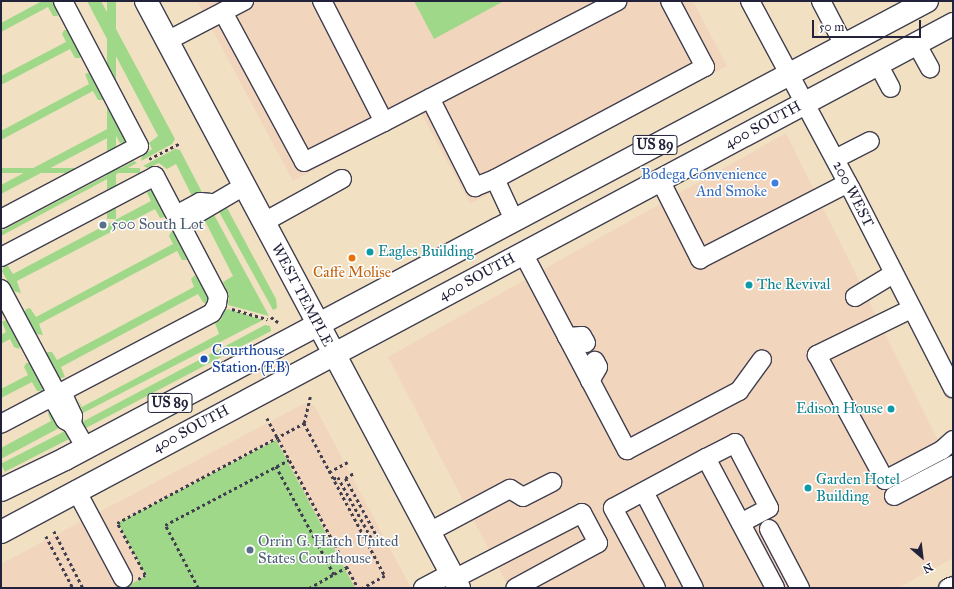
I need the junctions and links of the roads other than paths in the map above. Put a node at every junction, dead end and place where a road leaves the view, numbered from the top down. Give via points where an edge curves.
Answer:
1 (63, 1) edge
2 (244, 1) edge
3 (322, 1) edge
4 (617, 1) edge
5 (670, 1) edge
6 (750, 1) edge
7 (821, 1) edge
8 (927, 1) edge
9 (148, 2) edge
10 (223, 12) junction
11 (952, 27) edge
12 (168, 41) junction
13 (916, 43) junction
14 (844, 45) junction
15 (878, 64) junction
16 (930, 68) dead end
17 (788, 74) junction
18 (891, 88) dead end
19 (430, 98) junction
20 (804, 103) junction
21 (384, 122) junction
22 (870, 141) dead end
23 (835, 159) junction
24 (342, 179) dead end
25 (495, 180) junction
26 (660, 180) junction
27 (848, 182) junction
28 (244, 186) junction
29 (1, 219) edge
30 (178, 220) junction
31 (514, 220) junction
32 (264, 222) junction
33 (523, 252) junction
34 (1, 257) edge
35 (892, 274) junction
36 (1, 289) edge
37 (855, 297) dead end
38 (911, 309) junction
39 (888, 320) junction
40 (318, 324) junction
41 (567, 337) junction
42 (586, 343) dead end
43 (839, 352) dead end
44 (334, 353) junction
45 (762, 359) dead end
46 (595, 361) dead end
47 (590, 381) junction
48 (952, 383) edge
49 (57, 394) junction
50 (1, 424) edge
51 (952, 440) edge
52 (86, 448) junction
53 (706, 458) junction
54 (899, 464) dead end
55 (953, 465) edge
56 (552, 482) dead end
57 (1, 490) edge
58 (76, 490) junction
59 (644, 492) junction
60 (894, 496) dead end
61 (741, 523) junction
62 (769, 529) dead end
63 (1, 532) edge
64 (429, 532) junction
65 (123, 578) dead end
66 (455, 580) edge
67 (953, 586) edge
68 (423, 588) edge
69 (515, 588) edge
70 (656, 588) edge
71 (694, 588) edge
72 (775, 588) edge
73 (800, 588) edge
74 (948, 588) edge

1 - 29 street via 139,146
2 - 10 street
3 - 21 street
4 - 19 street
5 - 25 street via 705,67
6 - 17 street, 200 WEST
7 - 14 street
8 - 14 main road, US 89
9 - 12 main road, WEST TEMPLE
10 - 12 street
10 - 21 street via 304,162
11 - 13 main road, 400 SOUTH / US 89
12 - 28 main road, WEST TEMPLE
13 - 15 main road, 400 SOUTH / US 89
13 - 16 street
14 - 17 main road, US 89
15 - 18 street
15 - 20 main road, 400 SOUTH / US 89
17 - 20 street, 200 WEST
17 - 31 main road, US 89
19 - 21 street
19 - 25 street via 475,187
20 - 23 street, 200 WEST
20 - 26 main road, 400 SOUTH / US 89
22 - 23 street
23 - 27 street, 200 WEST
24 - 32 street
25 - 31 street
26 - 27 street via 700,258
26 - 33 main road, 400 SOUTH / US 89
27 - 35 street, 200 WEST
28 - 30 street via 211,203 200,202 184,210
28 - 32 main road, WEST TEMPLE
30 - 34 street via 155,176
30 - 49 street via 218,296 212,313
31 - 40 main road, US 89
32 - 40 main road, WEST TEMPLE
33 - 41 street
33 - 44 main road, 400 SOUTH / US 89
35 - 37 street
35 - 38 street, 200 WEST
36 - 49 street
38 - 39 street
38 - 48 street, 200 WEST
39 - 43 street via 879,330
39 - 51 street via 818,355 885,480 942,450
40 - 44 main road, WEST TEMPLE
40 - 52 main road, US 89
41 - 42 street via 582,336
41 - 47 street
44 - 58 main road, 400 SOUTH / US 89
44 - 64 main road, WEST TEMPLE
45 - 47 street via 739,391 627,450
46 - 47 street via 598,367
49 - 50 street
49 - 52 street via 65,399 73,416 72,424
51 - 54 street via 938,442
52 - 57 main road, US 89
53 - 59 street
53 - 61 street
53 - 61 street via 735,443 770,508
55 - 60 street
56 - 64 street via 522,497 510,489
58 - 63 main road, 400 SOUTH / US 89
58 - 65 street
59 - 70 street via 613,508
59 - 71 street
61 - 72 street
62 - 73 street
64 - 66 main road, WEST TEMPLE
66 - 68 street
66 - 69 street via 582,512 598,543
67 - 74 street

